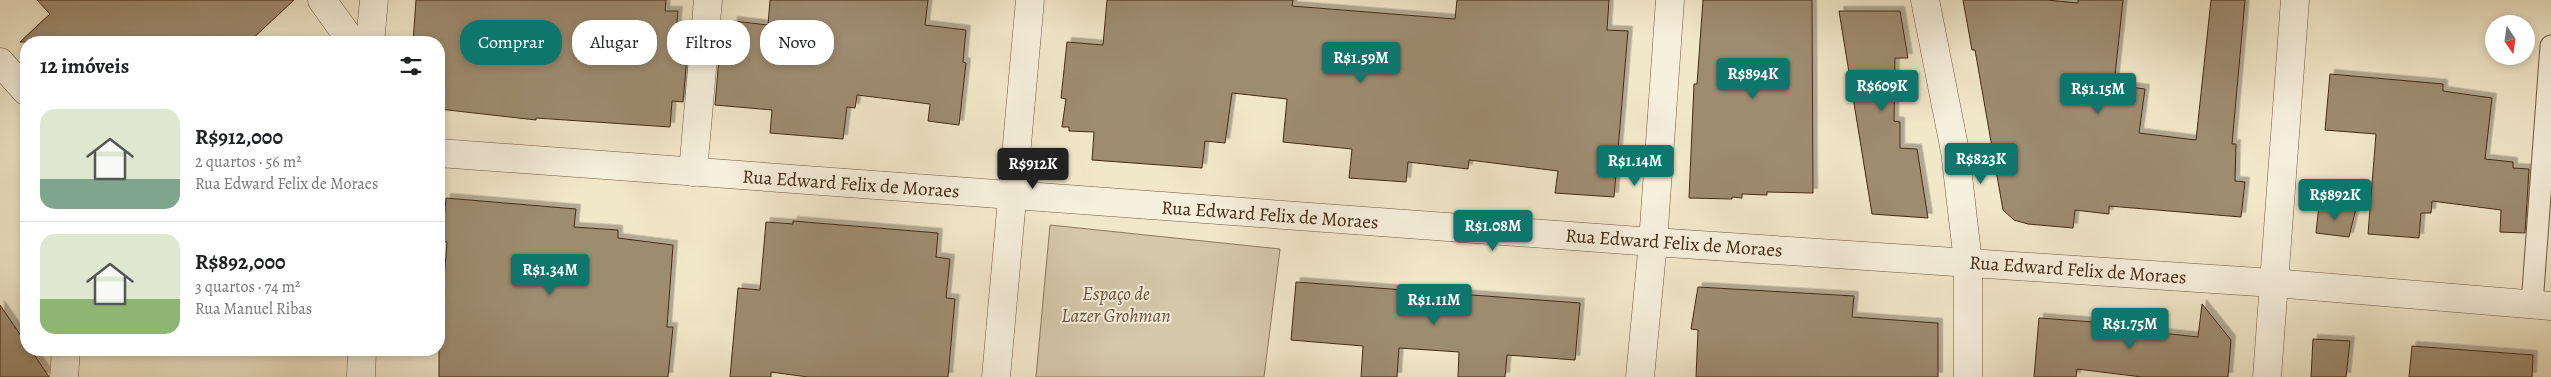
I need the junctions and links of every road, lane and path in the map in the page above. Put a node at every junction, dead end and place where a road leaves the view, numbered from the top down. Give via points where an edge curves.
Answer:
1 (322, 0) edge
2 (374, 0) edge
3 (708, 0) edge
4 (1030, 0) edge
5 (1670, 0) edge
6 (1925, 0) edge
7 (2295, 0) edge
8 (348, 36) edge
9 (371, 36) edge
10 (2551, 46) edge
11 (0, 62) edge
12 (20, 84) edge
13 (445, 153) edge
14 (693, 172) junction
15 (1011, 196) junction
16 (1653, 242) junction
17 (1968, 262) junction
18 (2273, 283) junction
19 (2541, 305) edge
20 (66, 356) edge
21 (362, 356) edge
22 (64, 377) edge
23 (361, 377) edge
24 (996, 377) edge
25 (1640, 377) edge
26 (1968, 377) edge
27 (2267, 377) edge

1 - 8 street
2 - 9 street
3 - 14 street
4 - 15 street
5 - 16 street
6 - 17 street via 1955,151
7 - 18 street
10 - 19 lane
11 - 12 street
13 - 14 street, Rua Edward Felix de Moraes
14 - 15 street, Rua Edward Felix de Moraes
15 - 16 street, Rua Edward Felix de Moraes
15 - 24 street
16 - 17 street, Rua Edward Felix de Moraes
16 - 25 street
17 - 18 street, Rua Edward Felix de Moraes
17 - 26 street
18 - 19 street, Rua Edward Felix de Moraes
18 - 27 street
20 - 22 street
21 - 23 street

